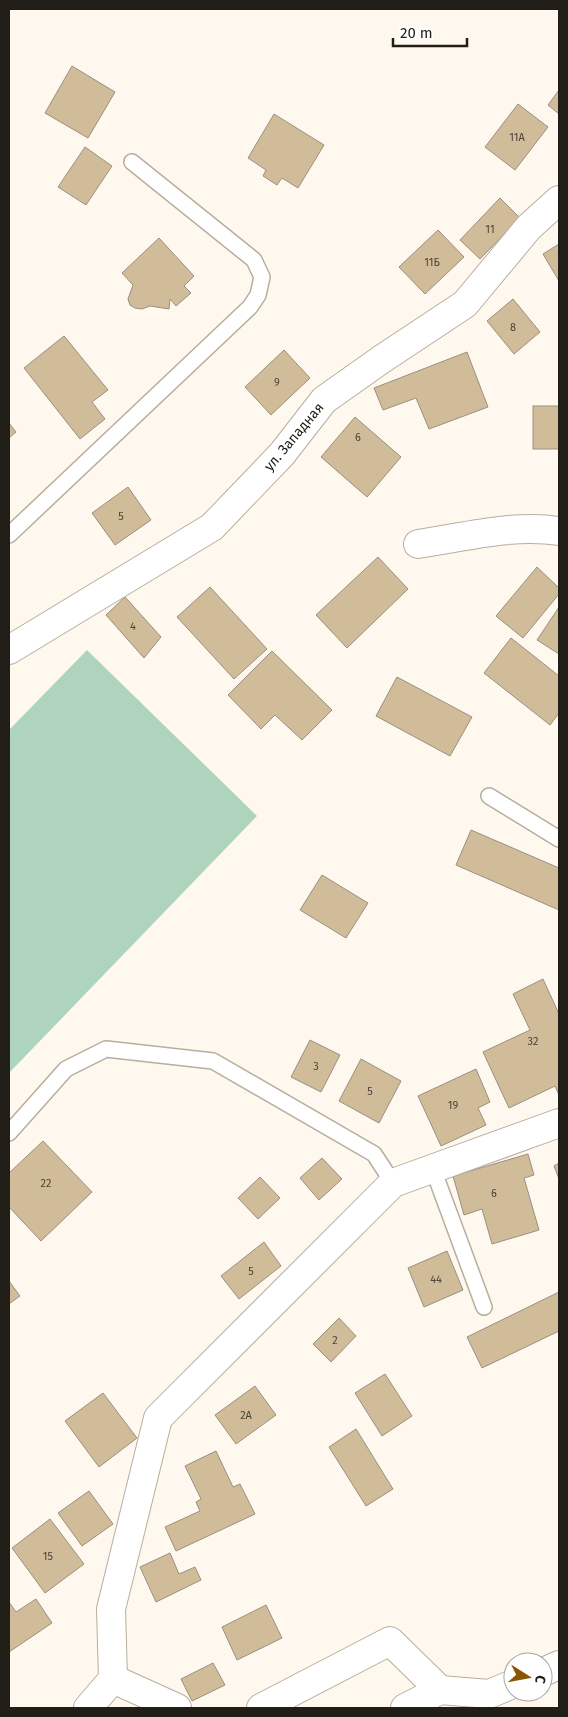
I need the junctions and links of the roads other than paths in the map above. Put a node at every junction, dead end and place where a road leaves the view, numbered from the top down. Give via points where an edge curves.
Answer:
1 (132, 162) dead end
2 (559, 200) edge
3 (559, 531) edge
4 (9, 535) edge
5 (418, 544) dead end
6 (9, 650) edge
7 (489, 796) dead end
8 (559, 839) edge
9 (559, 1124) edge
10 (9, 1133) edge
11 (434, 1169) junction
12 (393, 1183) junction
13 (484, 1307) dead end
14 (113, 1679) junction
15 (503, 1688) edge
16 (440, 1690) junction
17 (88, 1708) edge
18 (177, 1708) edge
19 (261, 1708) edge
20 (405, 1708) edge

1 - 4 lane via 254,260 262,277 258,295 250,307
2 - 6 street, ул. Западная via 529,227 465,304 324,400 282,454 212,527
3 - 5 street via 512,529
7 - 8 lane
9 - 11 street
10 - 12 lane via 66,1069 106,1049 213,1061 374,1154
11 - 12 street
11 - 13 lane
12 - 14 street via 158,1418 111,1609
14 - 17 street
14 - 18 street
15 - 16 street via 489,1694
16 - 19 street via 390,1640
16 - 20 street

